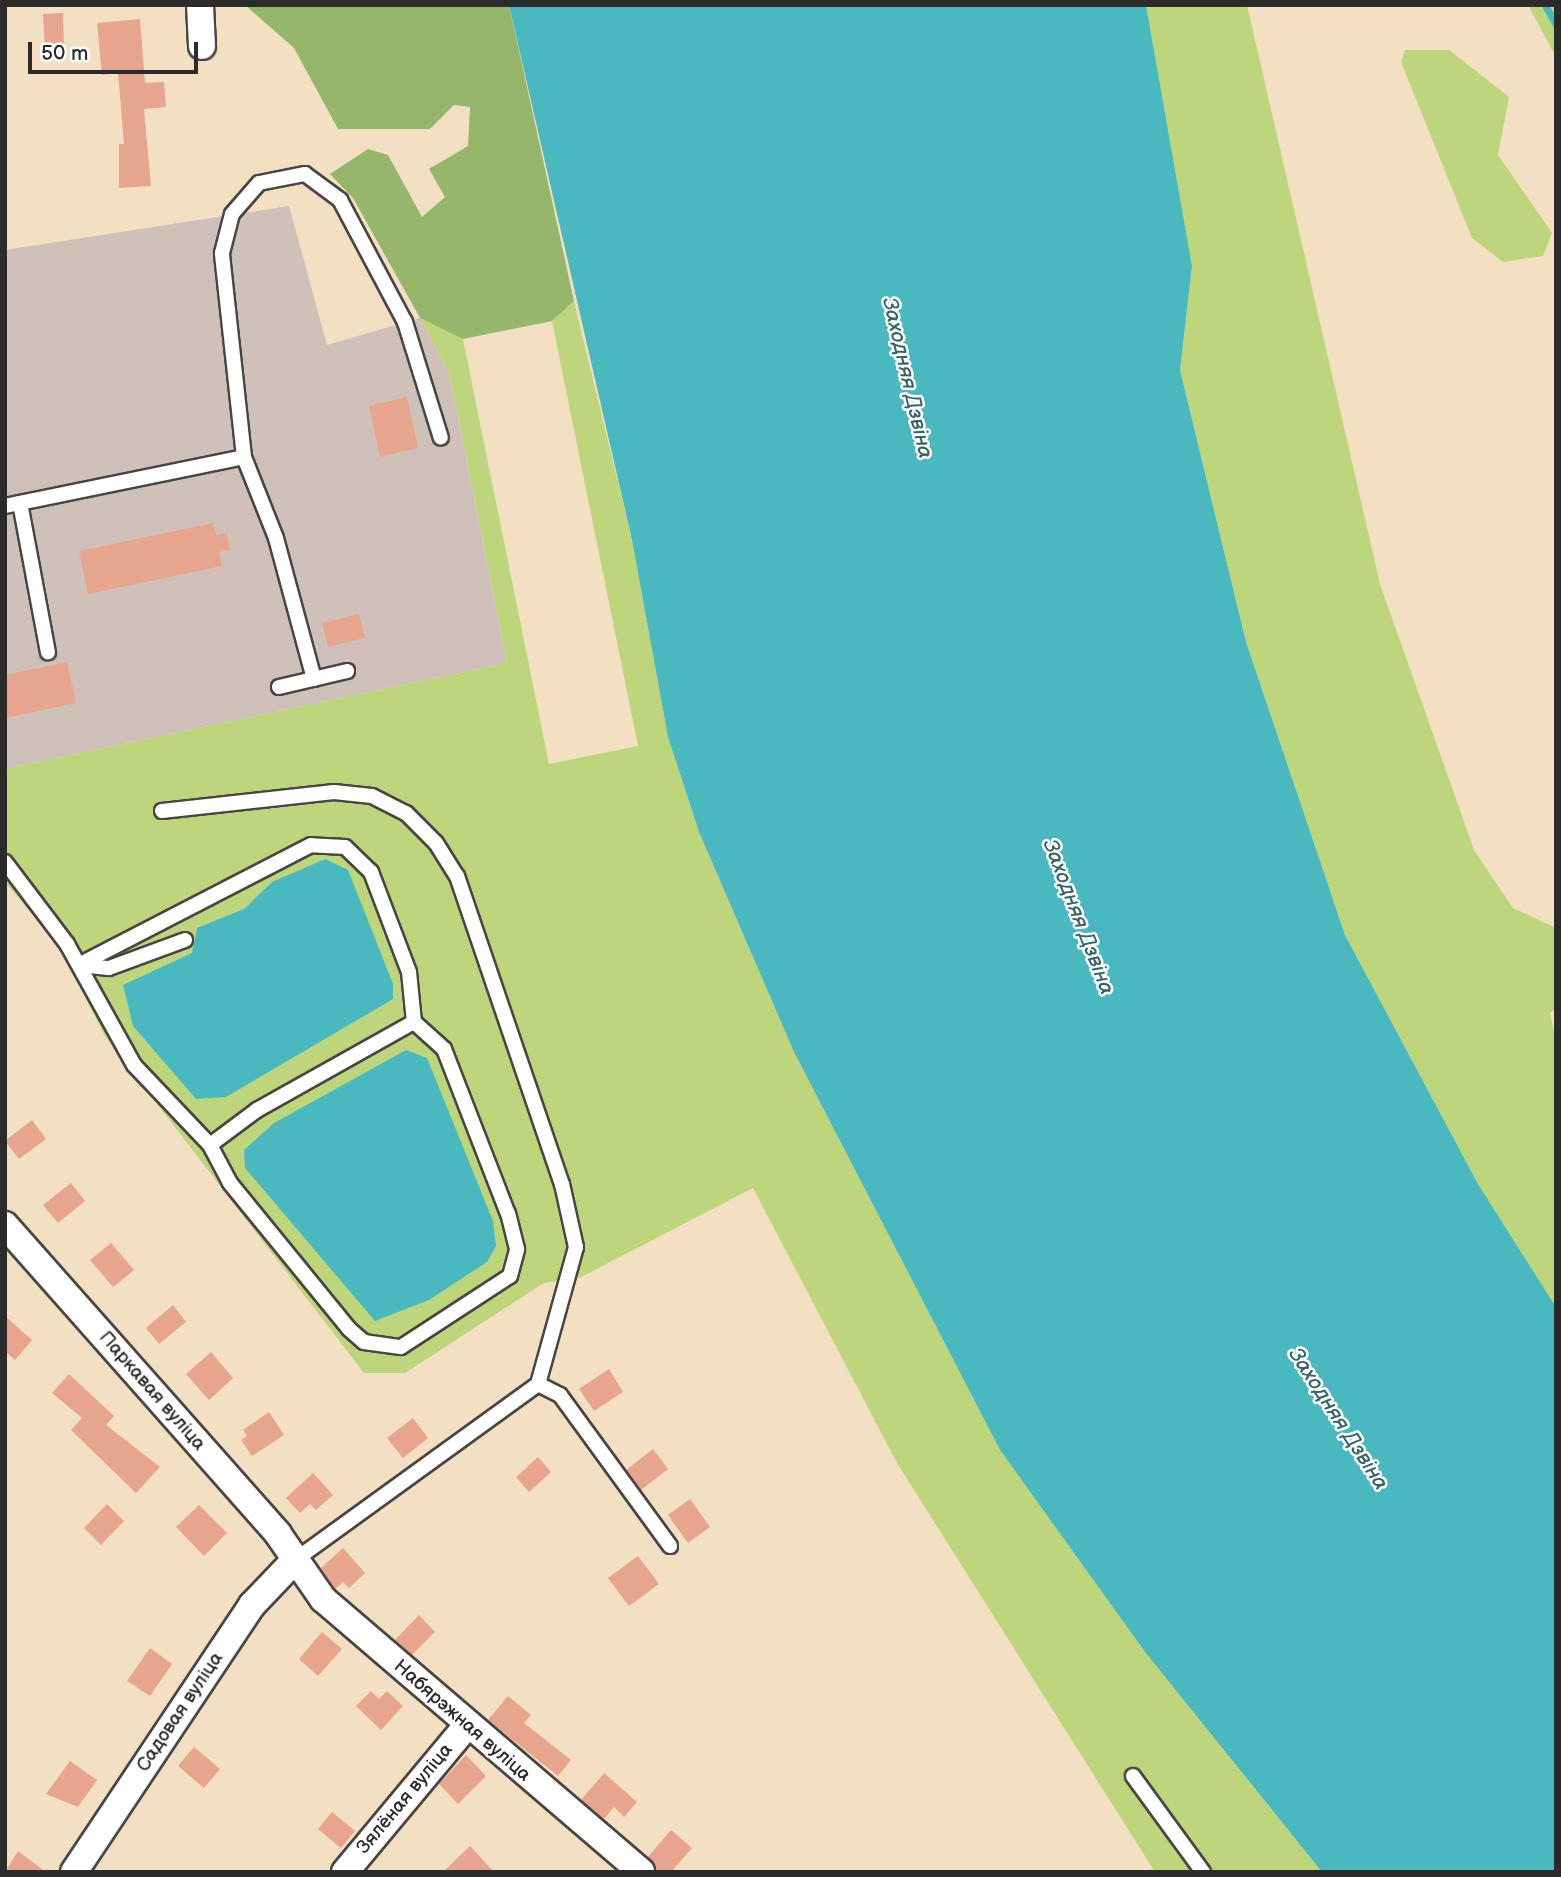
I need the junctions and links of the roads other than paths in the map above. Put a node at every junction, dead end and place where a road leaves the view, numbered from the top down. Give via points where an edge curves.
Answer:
1 (200, 5) edge
2 (202, 46) dead end
3 (441, 438) dead end
4 (244, 457) junction
5 (12, 505) edge
6 (48, 652) dead end
7 (346, 671) dead end
8 (314, 679) junction
9 (279, 687) dead end
10 (162, 811) dead end
11 (5, 862) edge
12 (185, 940) dead end
13 (79, 965) junction
14 (414, 1022) junction
15 (210, 1145) junction
16 (5, 1225) edge
17 (538, 1384) junction
18 (670, 1546) dead end
19 (295, 1560) junction
20 (466, 1727) junction
21 (1133, 1776) dead end
22 (74, 1872) edge
23 (345, 1872) edge
24 (641, 1872) edge
25 (1203, 1872) edge

1 - 2 street
3 - 4 lane via 405,322 340,200 305,174 284,174 242,197 224,231
4 - 5 lane
4 - 8 lane via 276,538
5 - 6 lane
7 - 8 lane
8 - 9 lane
10 - 17 lane via 334,792 372,796 406,813 436,843 457,876 562,1184 576,1247
11 - 13 lane
12 - 13 lane via 109,968
13 - 14 lane via 256,870 329,842 345,847 371,872 409,972
13 - 15 lane via 111,1032 134,1065
14 - 15 lane via 257,1110
14 - 15 lane via 444,1049 517,1249 515,1265 500,1287 418,1339 383,1348 349,1329 230,1184
16 - 19 street, Паркавая вуліца
17 - 18 lane via 559,1395
17 - 19 lane
19 - 20 street, Набярэжная вуліца via 323,1599
19 - 22 street, Садовая вуліца via 252,1605
20 - 23 street, Зялёная вуліца
20 - 24 street, Набярэжная вуліца
21 - 25 lane

